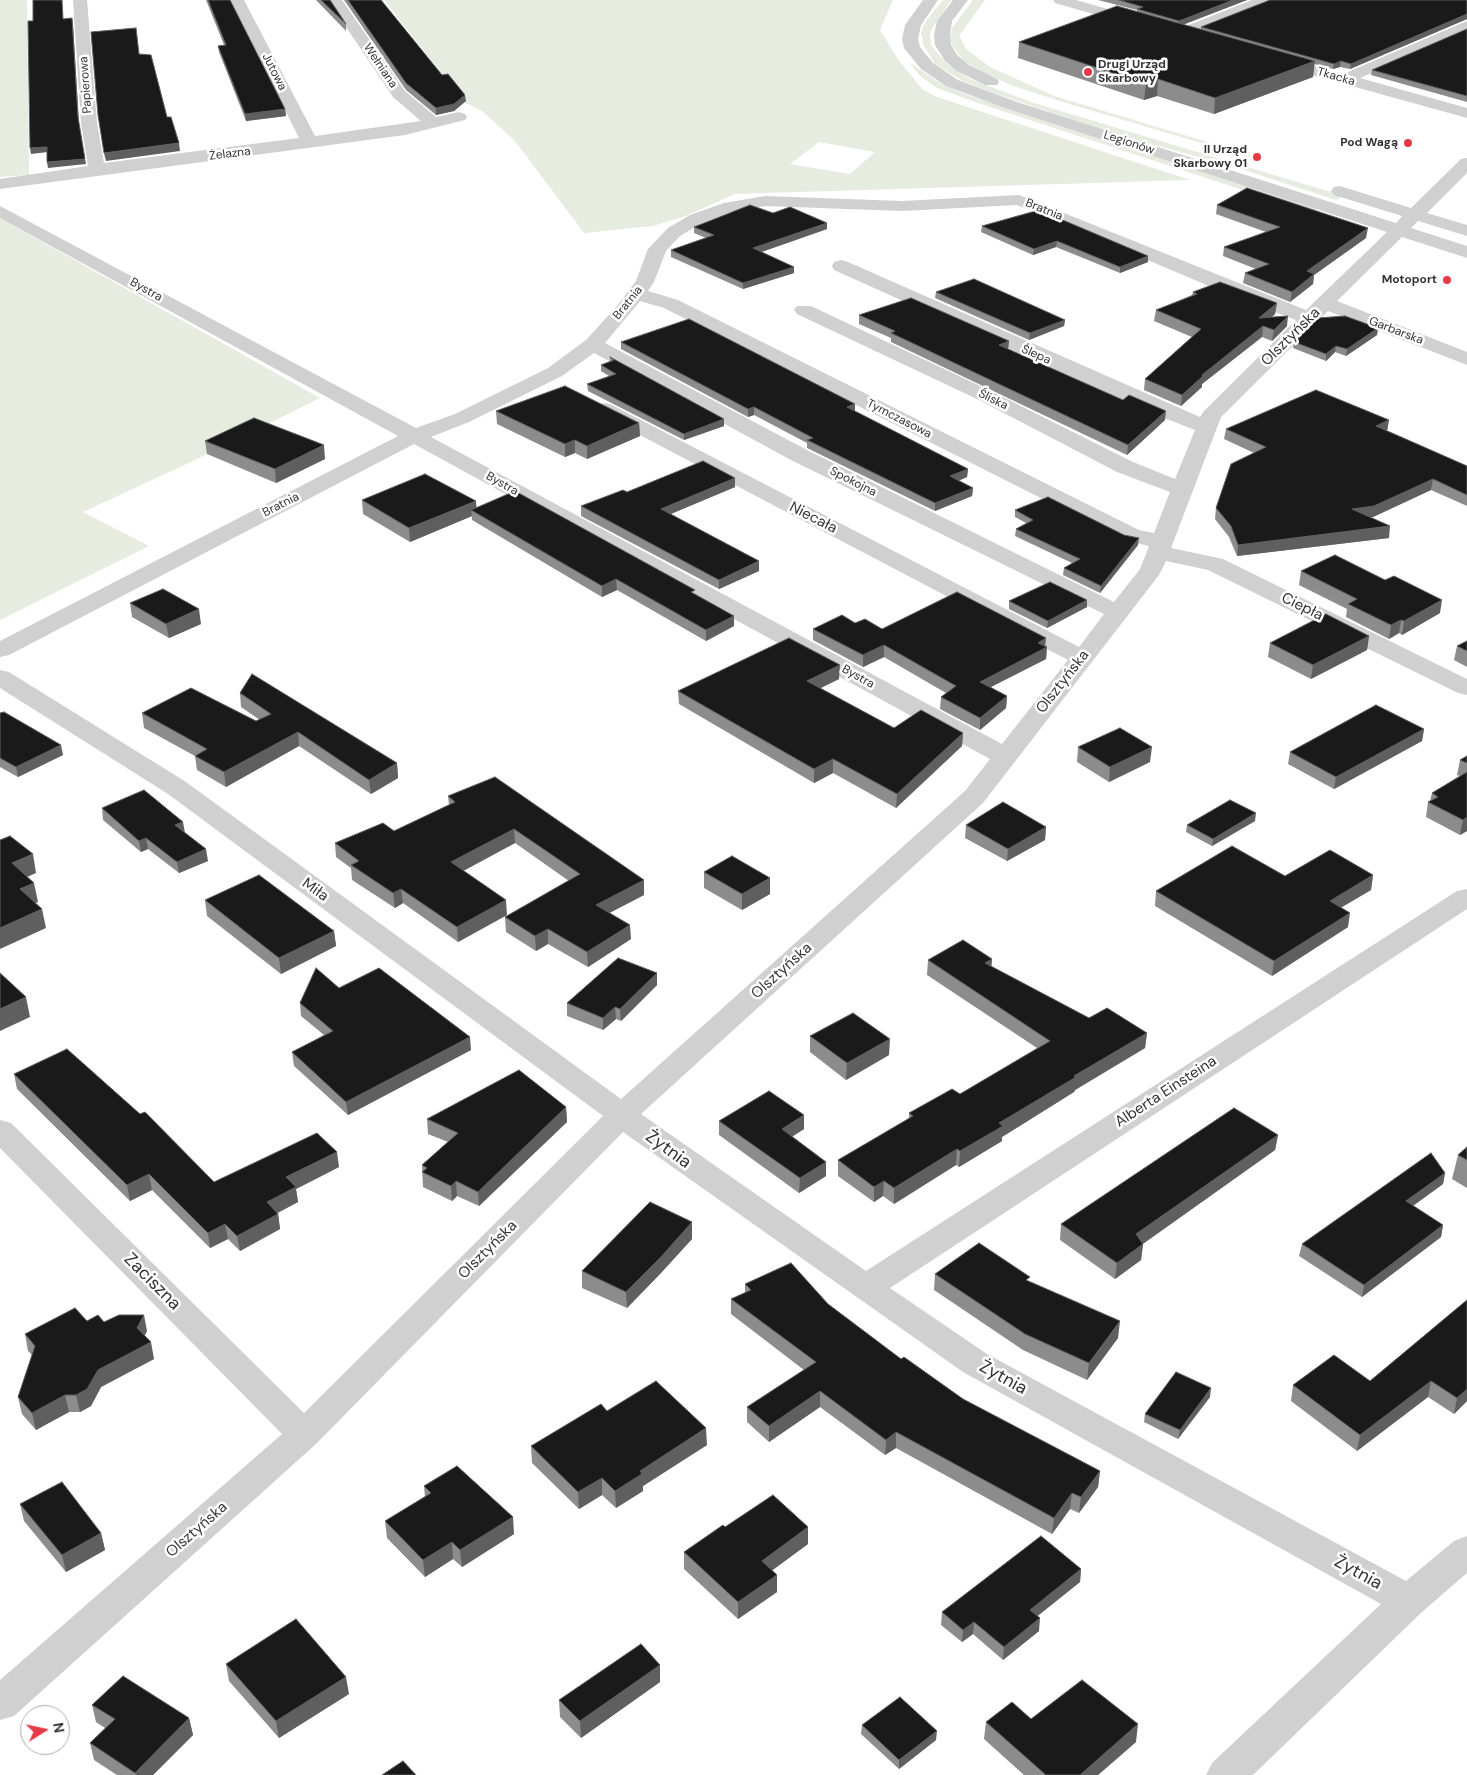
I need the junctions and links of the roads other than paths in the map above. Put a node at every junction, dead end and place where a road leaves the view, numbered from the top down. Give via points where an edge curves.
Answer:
1 (80, 0) edge
2 (237, 0) edge
3 (335, 0) edge
4 (931, 0) edge
5 (961, 0) edge
6 (1060, 0) edge
7 (1266, 0) edge
8 (1467, 26) edge
9 (1181, 33) junction
10 (1208, 41) edge
11 (1263, 56) edge
12 (1345, 79) junction
13 (1467, 114) edge
14 (459, 117) dead end
15 (434, 124) junction
16 (1140, 130) dead end
17 (310, 143) junction
18 (1467, 163) edge
19 (98, 169) junction
20 (0, 184) edge
21 (1328, 187) dead end
22 (0, 211) edge
23 (1415, 214) junction
24 (1399, 230) junction
25 (1467, 231) edge
26 (1467, 252) edge
27 (841, 266) dead end
28 (636, 294) junction
29 (804, 310) dead end
30 (1317, 311) junction
31 (592, 344) junction
32 (1467, 359) edge
33 (543, 378) junction
34 (1206, 427) junction
35 (414, 436) junction
36 (1182, 489) junction
37 (1161, 547) junction
38 (1118, 612) junction
39 (0, 650) edge
40 (1082, 658) junction
41 (0, 677) edge
42 (1467, 688) edge
43 (1004, 756) junction
44 (1467, 896) edge
45 (622, 1115) junction
46 (0, 1130) edge
47 (865, 1288) junction
48 (304, 1435) junction
49 (1467, 1551) edge
50 (1409, 1601) junction
51 (0, 1704) edge
52 (1226, 1775) edge

1 - 19 street, Papierowa via 89,122
2 - 17 street, Jutowa
3 - 15 street, Wełniana via 399,94
4 - 24 street, Legionów via 913,25 912,48 927,66 952,83
5 - 16 street, Legionów via 945,21 942,34 943,45 951,58 963,68 1017,92
6 - 9 street
7 - 9 street
8 - 12 street
9 - 10 street
11 - 12 street, Tkacka
12 - 13 street, Tkacka
14 - 15 street, Żelazna
15 - 17 street, Żelazna
17 - 19 street, Żelazna
18 - 23 street, Olsztyńska
19 - 20 street, Żelazna
21 - 23 street
22 - 35 street, Bystra
23 - 24 street, Olsztyńska
23 - 25 street
24 - 26 street, Legionów
24 - 30 street, Olsztyńska
27 - 34 street, Ślepa
28 - 30 street, Bratnia via 645,282 657,250 674,232 724,208 765,201 902,206 1019,200 1247,295
28 - 31 street, Bratnia
28 - 37 street, Tymczasowa via 671,304
29 - 36 street, Śliska via 1126,467
30 - 32 street, Garbarska
30 - 34 street, Olsztyńska via 1211,415
31 - 33 street, Bratnia
31 - 38 street, Spokojna via 799,455
33 - 35 street, Bratnia via 462,418
33 - 40 street, Niecała
34 - 36 street, Olsztyńska
35 - 39 street, Bratnia
35 - 43 street, Bystra
36 - 37 street, Olsztyńska
37 - 38 street, Olsztyńska via 1151,570
37 - 42 street, Ciepła via 1215,564
38 - 40 street, Olsztyńska
40 - 43 street, Olsztyńska
41 - 45 street, Miła via 177,788
43 - 45 street, Olsztyńska via 974,797
44 - 47 street, Alberta Einsteina
45 - 47 street, Żytnia via 654,1142
45 - 48 street, Olsztyńska
46 - 48 street, Zaciszna
47 - 50 street, Żytnia via 975,1363
48 - 51 street, Olsztyńska
49 - 50 street
50 - 52 street

